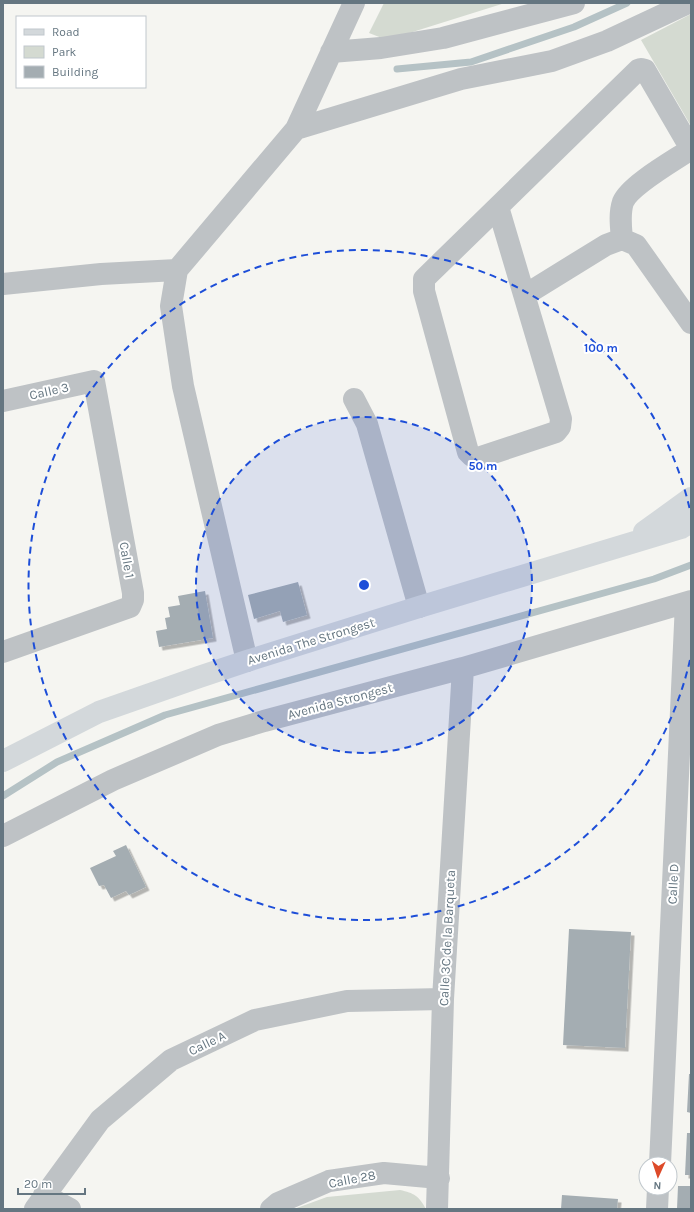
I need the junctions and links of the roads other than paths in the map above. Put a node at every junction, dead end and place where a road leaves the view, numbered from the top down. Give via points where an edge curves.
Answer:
1 (354, 3) edge
2 (574, 3) edge
3 (688, 3) edge
4 (331, 52) junction
5 (296, 129) junction
6 (691, 149) edge
7 (498, 208) junction
8 (622, 239) junction
9 (177, 270) junction
10 (3, 284) edge
11 (524, 295) junction
12 (691, 322) edge
13 (94, 381) joint
14 (354, 399) dead end
15 (3, 401) edge
16 (691, 498) edge
17 (691, 522) edge
18 (628, 543) junction
19 (688, 602) edge
20 (419, 607) junction
21 (3, 652) edge
22 (247, 661) junction
23 (463, 668) junction
24 (3, 761) edge
25 (3, 836) edge
26 (443, 998) junction
27 (660, 1156) edge
28 (438, 1178) junction
29 (658, 1196) edge
30 (40, 1202) edge
31 (70, 1209) edge
32 (271, 1209) edge
33 (437, 1209) edge
34 (658, 1209) edge

1 - 4 street
2 - 4 street via 443,38 381,48
3 - 5 street via 607,41 552,61 461,79
4 - 5 street
5 - 9 street
6 - 7 street via 645,70 641,69
6 - 8 street via 638,185 623,202 620,218
7 - 11 street
7 - 11 street via 424,279 424,291 468,452 478,458 556,432 560,427 561,419
8 - 11 street via 606,245
8 - 12 street via 636,245
9 - 10 street via 101,274
9 - 22 street via 171,306 183,386
13 - 15 street, Calle 3
13 - 21 street, Calle 1 via 133,600 130,606
14 - 20 street via 367,424
16 - 18 main road, Avenida The Strongest
17 - 18 main road, Avenida The Strongest via 681,528
18 - 20 main road, Avenida The Strongest
19 - 23 street, Avenida Strongest
19 - 27 street, Calle D
20 - 22 main road, Avenida The Strongest
22 - 24 main road, Avenida The Strongest via 99,712
23 - 25 street, Avenida Strongest via 218,735 114,780
23 - 26 street, Calle 3C de la Barqueta
26 - 28 street, Calle 3C de la Barqueta
26 - 30 street, Calle A via 347,1000 255,1020 171,1060 100,1120
28 - 32 street, Calle 28 via 384,1173 329,1181 278,1203
28 - 33 street, Calle 3C de la Barqueta
29 - 34 street
30 - 31 street

